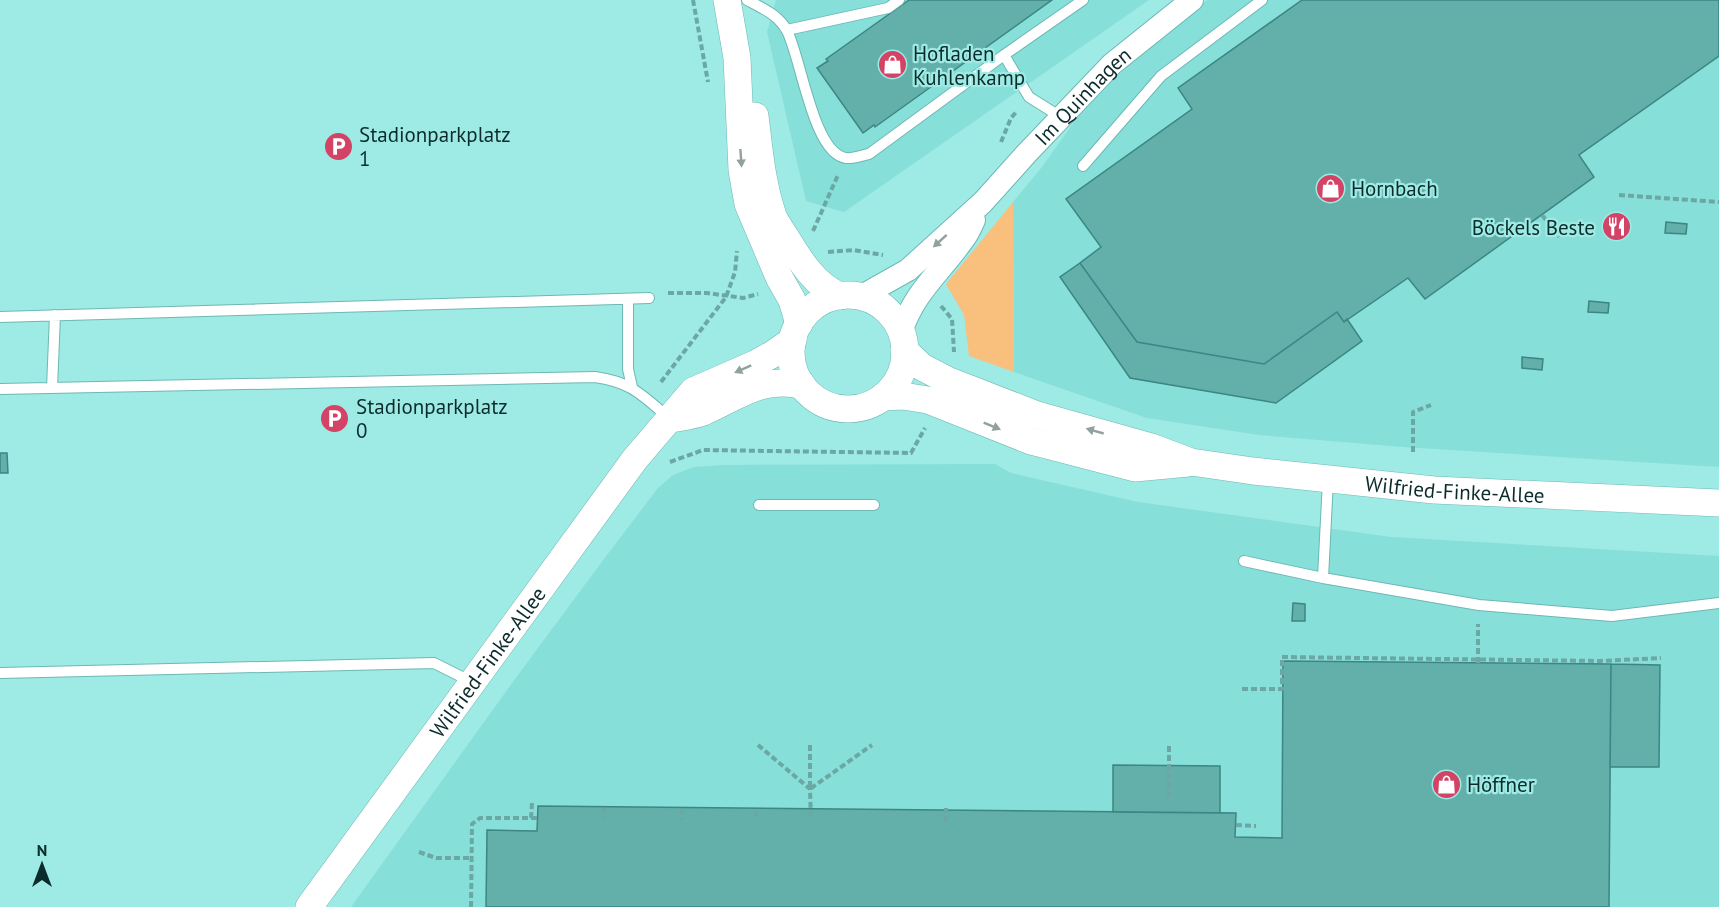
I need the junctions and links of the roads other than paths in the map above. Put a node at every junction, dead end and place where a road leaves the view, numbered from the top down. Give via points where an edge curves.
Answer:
1 (727, 0) edge
2 (747, 0) edge
3 (899, 0) edge
4 (1083, 0) edge
5 (1192, 0) edge
6 (1262, 0) edge
7 (787, 30) junction
8 (1004, 55) junction
9 (1061, 117) junction
10 (1083, 166) dead end
11 (983, 202) junction
12 (790, 269) junction
13 (850, 297) junction
14 (649, 298) road end
15 (628, 299) junction
16 (55, 315) junction
17 (0, 317) edge
18 (796, 332) junction
19 (903, 341) junction
20 (802, 385) junction
21 (632, 387) junction
22 (52, 388) junction
23 (0, 389) edge
24 (883, 397) junction
25 (670, 419) junction
26 (1191, 462) junction
27 (1328, 480) junction
28 (1719, 503) edge
29 (759, 505) dead end
30 (874, 505) dead end
31 (1244, 561) dead end
32 (1323, 578) junction
33 (1719, 603) edge
34 (0, 673) edge
35 (472, 682) junction
36 (309, 907) edge

1 - 12 street via 737,58 753,104 763,176
2 - 7 lane via 773,14
3 - 7 lane via 888,8
4 - 8 lane
5 - 9 street, Im Quinhagen via 1112,64
6 - 10 lane via 1161,76
7 - 8 lane via 818,128 831,151 846,158 869,154
8 - 9 lane via 1029,97
9 - 11 street, Im Quinhagen
11 -> 13 street, Im Quinhagen via 908,270
11 - 19 street, Im Quinhagen via 964,239 911,308
12 - 13 street
12 - 18 street
13 - 18 street via 830,299 816,306
13 - 19 street via 881,306 894,320
14 - 15 lane
15 - 16 lane
15 - 21 lane via 628,369
16 - 17 lane
16 - 22 lane
18 - 20 street via 791,352
18 -> 25 street, Wilfried-Finke-Allee via 773,354 693,391
19 - 24 street via 900,374
26 -> 19 street, Wilfried-Finke-Allee via 1037,415 947,380 922,367
20 - 24 street via 817,400 841,408 862,407
20 - 25 street via 763,385 701,413
21 - 22 lane via 595,377
21 - 25 lane
22 - 23 lane
24 -> 26 street, Wilfried-Finke-Allee via 928,400 1031,441 1135,468
25 - 35 street, Wilfried-Finke-Allee via 635,459
26 - 27 street, Wilfried-Finke-Allee
27 - 28 street, Wilfried-Finke-Allee via 1434,490
27 - 32 lane
29 - 30 lane
31 - 32 lane
32 - 33 lane via 1479,605 1612,615
34 - 35 lane via 434,663
35 - 36 street, Wilfried-Finke-Allee

